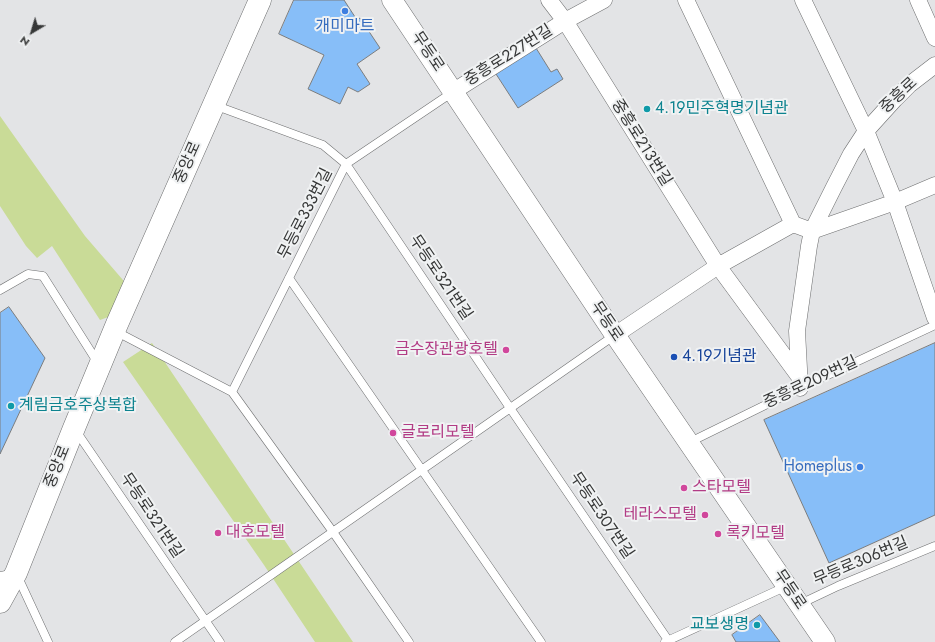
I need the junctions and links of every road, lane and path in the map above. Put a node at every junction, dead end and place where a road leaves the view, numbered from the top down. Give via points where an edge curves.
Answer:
1 (260, 0) edge
2 (392, 0) edge
3 (550, 0) edge
4 (604, 0) edge
5 (686, 0) edge
6 (803, 0) edge
7 (918, 0) edge
8 (565, 21) junction
9 (935, 38) edge
10 (935, 65) edge
11 (454, 92) junction
12 (214, 104) junction
13 (866, 131) junction
14 (346, 164) junction
15 (935, 185) edge
16 (896, 202) junction
17 (793, 224) junction
18 (812, 231) junction
19 (718, 266) junction
20 (289, 278) junction
21 (0, 290) edge
22 (935, 318) edge
23 (935, 325) edge
24 (114, 331) junction
25 (615, 335) junction
26 (100, 366) junction
27 (799, 382) junction
28 (232, 392) junction
29 (510, 408) junction
30 (74, 428) junction
31 (688, 443) junction
32 (422, 470) junction
33 (333, 532) junction
34 (935, 546) edge
35 (8, 574) edge
36 (787, 586) junction
37 (0, 602) edge
38 (799, 604) junction
39 (206, 621) junction
40 (666, 641) edge
41 (48, 642) edge
42 (175, 642) edge
43 (220, 642) edge
44 (409, 642) edge
45 (541, 642) edge
46 (825, 642) edge

1 - 12 main road, 중앙로
2 - 11 street, 무등로
3 - 8 street, 중흥로227번길
4 - 8 street, 중흥로227번길
5 - 17 street
6 - 13 street
7 - 9 street
8 - 11 street, 중흥로227번길
8 - 19 street, 중흥로213번길
10 - 13 street, 중흥로 via 909,85
11 - 14 lane, 무등로333번길
11 - 25 street, 무등로
12 - 14 lane via 323,146
12 - 24 main road, 중앙로
13 - 16 street
13 - 18 street via 848,160
14 - 20 lane, 무등로333번길
14 - 29 lane, 무등로321번길
15 - 16 street
16 - 18 street
16 - 22 street
17 - 18 street
17 - 19 street
18 - 27 street via 797,331
19 - 25 street
19 - 27 street, 중흥로209번길
20 - 28 lane, 무등로333번길
20 - 32 lane
21 - 26 lane via 28,274 43,276
23 - 27 lane, 중흥로209번길
24 - 26 main road, 중앙로
24 - 28 lane
25 - 29 lane
25 - 31 street, 무등로
26 - 30 main road, 중앙로
27 - 31 lane, 중흥로209번길
28 - 33 lane
29 - 32 lane
29 - 40 lane, 무등로307번길
30 - 35 main road, 중앙로
30 - 39 lane, 무등로321번길
31 - 36 street, 무등로
32 - 33 lane
32 - 45 lane
33 - 39 lane
33 - 44 lane
34 - 38 lane, 무등로306번길
35 - 37 main road, 중앙로
35 - 41 lane
36 - 38 street, 무등로
36 - 40 lane, 무등로307번길
38 - 46 street, 무등로
39 - 42 lane
39 - 43 lane

